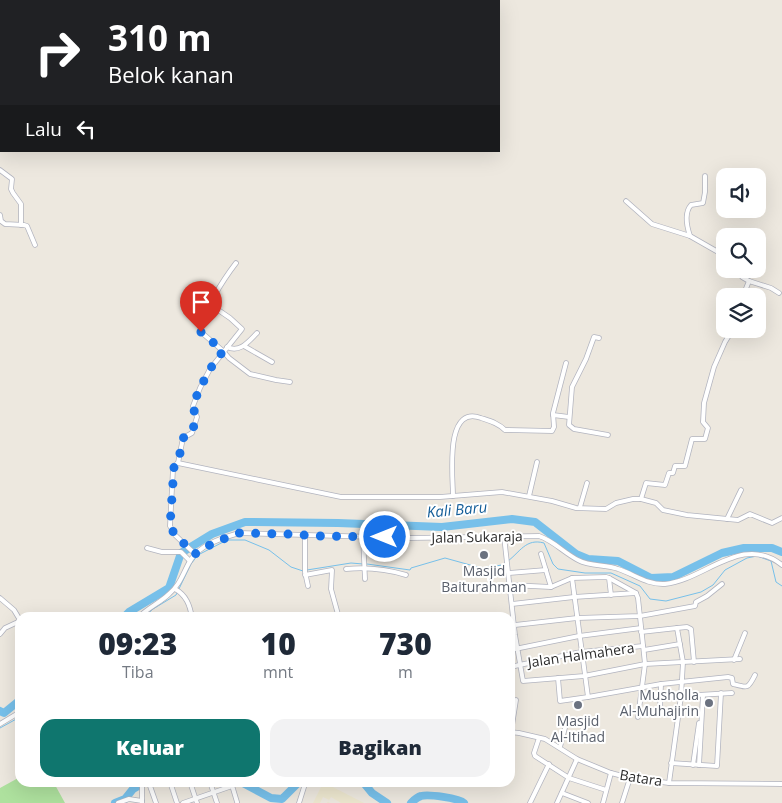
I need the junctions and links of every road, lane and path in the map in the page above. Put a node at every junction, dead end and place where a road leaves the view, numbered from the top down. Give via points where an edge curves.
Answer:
1 (0, 170) edge
2 (705, 176) dead end
3 (626, 201) dead end
4 (0, 215) edge
5 (21, 225) junction
6 (690, 236) junction
7 (35, 245) dead end
8 (716, 251) edge
9 (236, 263) dead end
10 (744, 278) edge
11 (749, 281) junction
12 (746, 288) edge
13 (779, 293) dead end
14 (211, 304) junction
15 (257, 333) dead end
16 (599, 338) dead end
17 (727, 338) edge
18 (244, 346) junction
19 (225, 349) junction
20 (272, 362) dead end
21 (566, 363) dead end
22 (290, 382) dead end
23 (553, 415) junction
24 (569, 417) junction
25 (608, 435) dead end
26 (537, 462) dead end
27 (178, 463) junction
28 (587, 483) dead end
29 (741, 490) dead end
30 (453, 496) junction
31 (529, 496) junction
32 (641, 499) junction
33 (580, 508) junction
34 (782, 518) edge
35 (726, 519) junction
36 (305, 535) junction
37 (504, 536) junction
38 (363, 537) junction
39 (147, 548) dead end
40 (193, 552) junction
41 (541, 554) dead end
42 (190, 561) junction
43 (364, 565) junction
44 (782, 565) edge
45 (346, 569) dead end
46 (546, 570) junction
47 (305, 572) junction
48 (509, 572) junction
49 (406, 575) dead end
50 (572, 578) junction
51 (609, 578) junction
52 (365, 579) dead end
53 (722, 584) dead end
54 (308, 586) dead end
55 (510, 586) junction
56 (552, 587) junction
57 (176, 589) junction
58 (636, 593) junction
59 (611, 595) junction
60 (574, 597) junction
61 (0, 598) edge
62 (512, 604) junction
63 (15, 612) edge
64 (146, 612) edge
65 (190, 612) edge
66 (337, 612) edge
67 (513, 612) edge
68 (640, 616) junction
69 (577, 618) junction
70 (15, 623) edge
71 (515, 625) edge
72 (677, 628) junction
73 (641, 630) junction
74 (745, 633) dead end
75 (0, 634) edge
76 (579, 636) junction
77 (515, 642) edge
78 (680, 644) junction
79 (517, 648) junction
80 (643, 648) junction
81 (581, 652) junction
82 (740, 659) dead end
83 (734, 660) junction
84 (683, 662) junction
85 (694, 662) junction
86 (645, 664) junction
87 (519, 665) junction
88 (515, 666) edge
89 (755, 675) dead end
90 (584, 676) junction
91 (558, 678) junction
92 (681, 682) junction
93 (661, 684) junction
94 (642, 688) junction
95 (721, 693) junction
96 (732, 693) dead end
97 (703, 695) junction
98 (682, 696) junction
99 (588, 697) junction
100 (516, 700) dead end
101 (515, 706) edge
102 (660, 710) dead end
103 (702, 712) junction
104 (15, 715) edge
105 (638, 717) dead end
106 (567, 720) dead end
107 (0, 724) edge
108 (515, 733) edge
109 (539, 738) junction
110 (560, 747) junction
111 (577, 759) junction
112 (672, 763) junction
113 (550, 764) junction
114 (693, 765) junction
115 (699, 765) junction
116 (611, 773) junction
117 (568, 778) junction
118 (630, 778) junction
119 (669, 783) junction
120 (782, 784) edge
121 (141, 787) edge
122 (150, 787) edge
123 (172, 787) edge
124 (192, 787) edge
125 (212, 787) edge
126 (226, 787) edge
127 (233, 787) edge
128 (304, 787) edge
129 (606, 790) junction
130 (214, 793) junction
131 (562, 793) junction
132 (196, 801) edge
133 (577, 801) edge
134 (142, 802) edge
135 (237, 802) edge
136 (118, 803) edge
137 (156, 803) edge
138 (177, 803) edge
139 (183, 803) edge
140 (217, 803) edge
141 (298, 803) edge
142 (530, 803) edge
143 (557, 803) edge
144 (588, 803) edge
145 (603, 803) edge
146 (622, 803) edge

1 - 5 street via 12,179 11,189 21,204
2 - 6 street via 703,203 688,208
3 - 6 street via 652,224
4 - 5 street via 5,224
5 - 7 street via 26,226
6 - 8 street
9 - 14 street
10 - 11 street
11 - 12 street
11 - 13 street
14 - 19 street via 202,319 201,332
14 - 19 street via 242,329
15 - 18 street
16 - 24 street via 594,338 576,378
17 - 32 street via 714,367 704,403 703,422 708,428 705,439 692,439 685,466 675,466 665,484 646,483
18 - 19 street via 235,350
18 - 20 street
19 - 22 street via 229,358 250,374
19 - 27 street via 198,392 193,407 196,419 192,434 183,438
21 - 23 street
23 - 24 street
23 - 30 street via 552,431 505,430 498,424 474,416 460,422 453,440
24 - 25 street via 571,428
26 - 31 street
27 - 30 street via 341,497
27 - 40 street via 173,470 170,526
28 - 33 street
29 - 35 street
30 - 31 street via 502,492
31 - 33 street
32 - 33 street via 616,503 606,509
32 - 35 street via 656,503 663,510
34 - 35 street via 772,523 750,514 738,520
36 - 38 street, Jalan Sukaraja
36 - 40 street, Jalan Sukaraja via 239,533
36 - 47 street
37 - 38 street, Jalan Sukaraja
37 - 44 street, Jalan Sukaraja via 539,536 584,564 619,569 655,584 686,578 746,554 767,555
37 - 48 street
38 - 43 street
39 - 42 street via 181,552
40 - 42 street, Jalan Sukaraja
41 - 46 street
42 - 57 street, Jalan Sukaraja
43 - 45 street
43 - 49 street
43 - 52 street
46 - 48 street
46 - 56 street
47 - 54 street
47 - 66 street via 332,570 331,589
48 - 55 street
50 - 51 street
50 - 56 street
50 - 60 street
51 - 58 street
51 - 59 street
53 - 68 street via 696,601 695,606
55 - 56 street
55 - 62 street
57 - 64 street, Jalan Sukaraja
57 - 65 street via 188,602
58 - 59 street
58 - 68 street
59 - 60 street
60 - 62 street
60 - 69 street
61 - 63 street
62 - 67 street
68 - 69 street
68 - 73 street
69 - 71 street
69 - 76 street
70 - 75 street
72 - 73 street
72 - 78 street
72 - 85 street via 691,629
73 - 76 street
73 - 80 street
74 - 83 street
76 - 79 street
76 - 81 street
77 - 79 street
78 - 80 street, Jalan Halmahera
78 - 84 street
79 - 87 street
80 - 81 street, Jalan Halmahera
80 - 86 street
81 - 87 street, Jalan Halmahera
81 - 90 street
82 - 83 street
83 - 85 street
84 - 85 street
84 - 86 street
84 - 92 street
86 - 90 street
86 - 94 street
87 - 88 street, Jalan Halmahera
87 - 91 street via 523,681
89 - 92 street via 746,687 733,684 732,678 728,677
90 - 91 street
90 - 99 street
91 - 99 street via 560,701
92 - 93 street
92 - 98 street
93 - 94 street
93 - 102 street
94 - 99 street
94 - 105 street
95 - 96 street
95 - 97 street
95 - 115 street via 716,766
97 - 98 street
97 - 103 street
98 - 112 street
100 - 101 street
103 - 114 street
103 - 115 street
104 - 107 street
106 - 110 street
108 - 109 street, Batara
109 - 110 street, Batara
109 - 113 street via 535,755
110 - 111 street, Batara
111 - 116 street, Batara
111 - 117 street
112 - 114 street
112 - 119 street
113 - 117 street
113 - 142 street
114 - 115 street
116 - 118 street, Batara
116 - 129 street
117 - 129 street
117 - 131 street
118 - 119 street, Batara
118 - 146 street
119 - 120 street, Batara
121 - 134 street
122 - 137 street
123 - 138 street
124 - 132 street
125 - 130 street
126 - 130 street
127 - 135 street
128 - 141 street
129 - 145 street
130 - 132 street
130 - 140 street
131 - 133 street
131 - 143 street
132 - 139 street
133 - 144 street
134 - 136 street via 129,799

